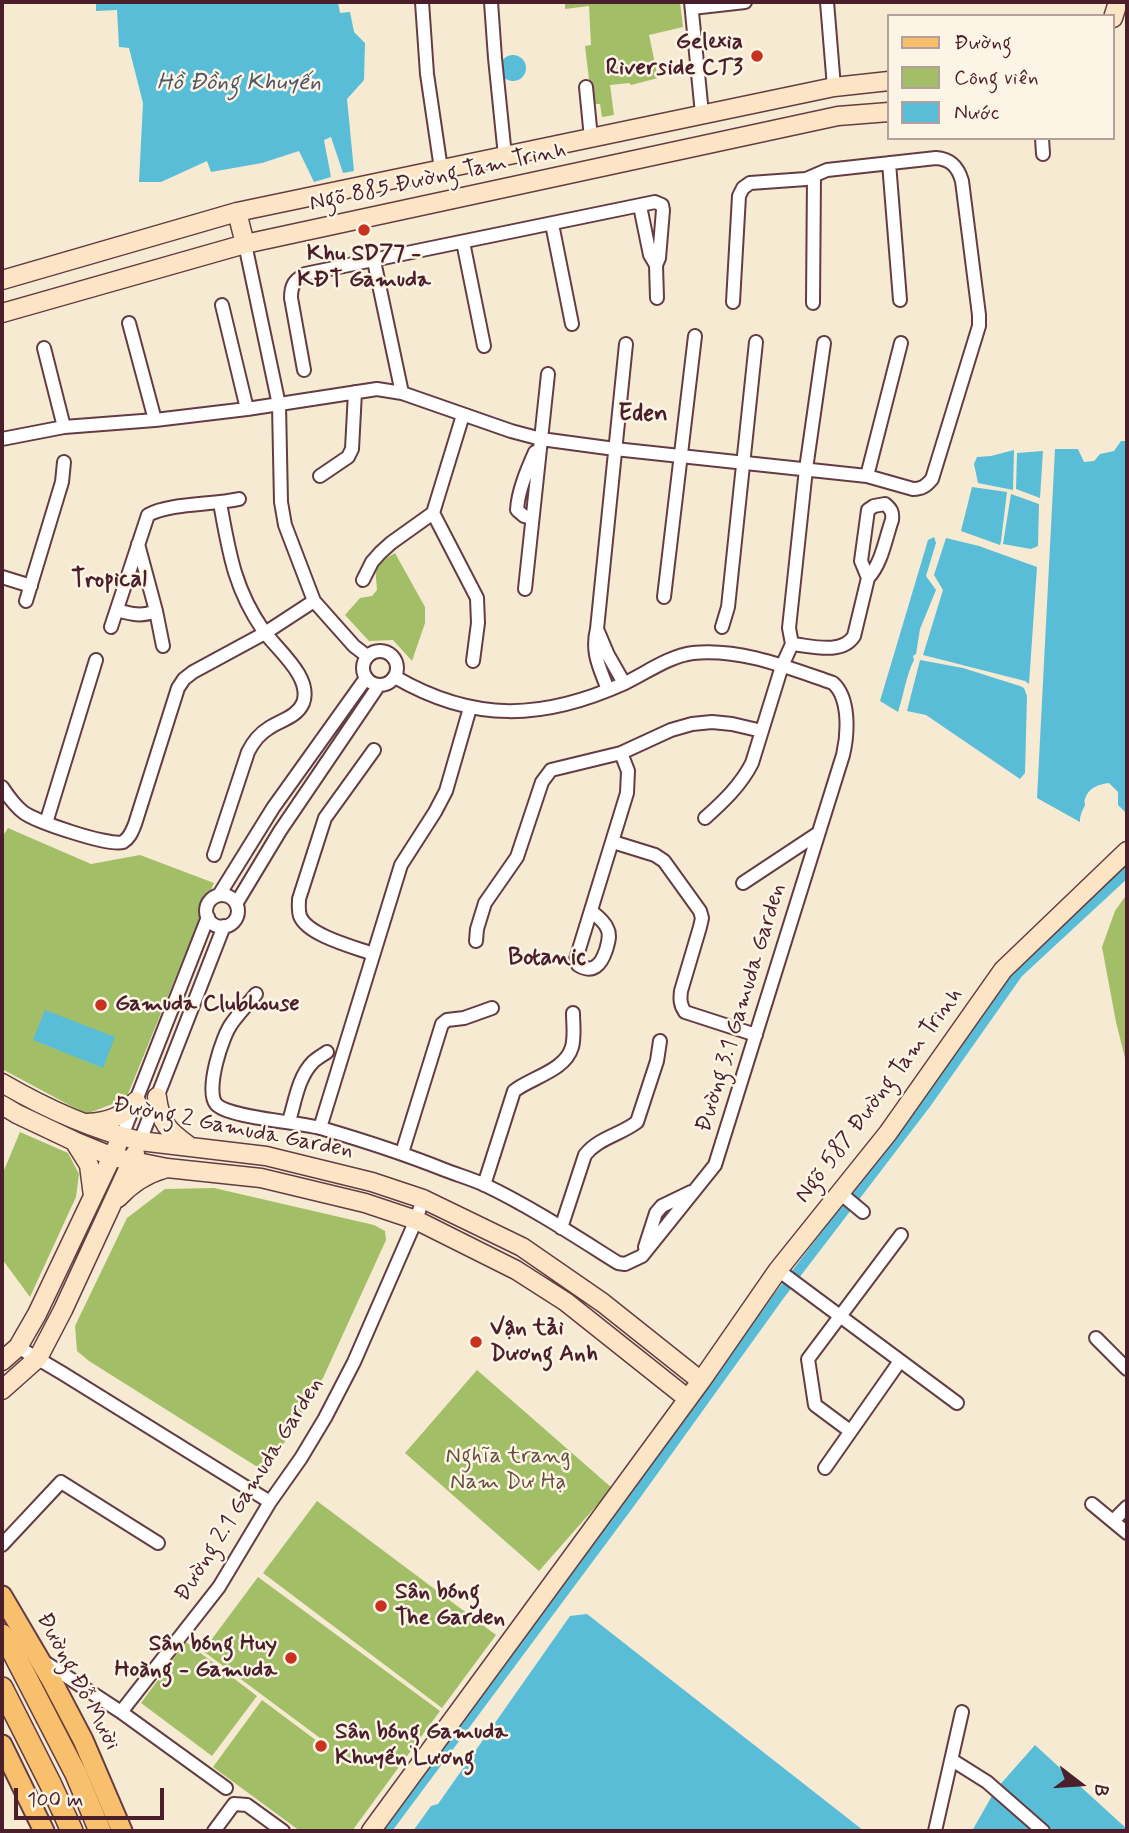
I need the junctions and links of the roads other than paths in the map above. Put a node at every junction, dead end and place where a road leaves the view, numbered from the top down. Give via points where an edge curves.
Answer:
1 (422, 2) edge
2 (491, 2) edge
3 (745, 2) edge
4 (827, 2) edge
5 (692, 5) edge
6 (888, 81) edge
7 (586, 87) dead end
8 (834, 87) junction
9 (888, 112) edge
10 (702, 114) junction
11 (838, 116) junction
12 (591, 138) junction
13 (1042, 140) edge
14 (706, 145) junction
15 (1043, 154) dead end
16 (505, 156) junction
17 (888, 163) junction
18 (441, 169) junction
19 (814, 176) junction
20 (640, 206) junction
21 (237, 212) junction
22 (552, 224) junction
23 (463, 242) junction
24 (244, 244) junction
25 (374, 261) junction
26 (656, 265) junction
27 (2, 280) edge
28 (657, 298) dead end
29 (900, 300) dead end
30 (733, 302) dead end
31 (813, 303) dead end
32 (222, 305) dead end
33 (2, 313) edge
34 (129, 323) dead end
35 (572, 324) dead end
36 (695, 336) dead end
37 (756, 342) dead end
38 (824, 343) dead end
39 (901, 343) dead end
40 (626, 344) dead end
41 (484, 346) dead end
42 (44, 348) dead end
43 (304, 370) dead end
44 (548, 374) dead end
45 (355, 392) junction
46 (402, 393) junction
47 (279, 405) junction
48 (247, 410) junction
49 (463, 415) junction
50 (155, 420) junction
51 (64, 427) junction
52 (2, 439) edge
53 (541, 439) junction
54 (615, 449) junction
55 (681, 456) junction
56 (64, 462) dead end
57 (743, 463) junction
58 (806, 469) junction
59 (320, 476) dead end
60 (867, 476) junction
61 (239, 499) dead end
62 (220, 503) junction
63 (433, 513) junction
64 (138, 544) junction
65 (2, 577) edge
66 (868, 578) junction
67 (363, 580) dead end
68 (31, 586) junction
69 (524, 590) dead end
70 (664, 597) dead end
71 (26, 601) dead end
72 (314, 601) junction
73 (117, 610) junction
74 (156, 611) junction
75 (111, 627) dead end
76 (722, 627) dead end
77 (597, 629) junction
78 (265, 633) junction
79 (792, 644) junction
80 (163, 646) dead end
81 (367, 656) junction
82 (96, 660) dead end
83 (473, 661) dead end
84 (782, 666) junction
85 (395, 677) junction
86 (366, 678) junction
87 (624, 683) junction
88 (379, 685) junction
89 (608, 690) junction
90 (470, 708) junction
91 (762, 731) junction
92 (374, 750) dead end
93 (621, 753) junction
94 (2, 787) edge
95 (705, 818) dead end
96 (264, 821) junction
97 (46, 823) junction
98 (280, 831) junction
99 (817, 834) junction
100 (612, 842) junction
101 (1127, 850) edge
102 (214, 855) dead end
103 (743, 883) dead end
104 (219, 895) junction
105 (236, 904) junction
106 (591, 911) dead end
107 (208, 917) junction
108 (224, 926) junction
109 (476, 941) dead end
110 (373, 954) junction
111 (256, 994) dead end
112 (492, 1008) dead end
113 (573, 1013) dead end
114 (756, 1035) junction
115 (660, 1041) dead end
116 (327, 1052) dead end
117 (2, 1083) edge
118 (157, 1097) junction
119 (136, 1101) junction
120 (2, 1105) edge
121 (289, 1121) junction
122 (85, 1124) junction
123 (320, 1128) junction
124 (121, 1136) junction
125 (74, 1141) junction
126 (140, 1141) junction
127 (191, 1147) junction
128 (402, 1153) junction
129 (113, 1157) junction
130 (131, 1162) junction
131 (167, 1168) junction
132 (484, 1185) junction
133 (843, 1196) junction
134 (93, 1197) junction
135 (423, 1199) junction
136 (113, 1203) junction
137 (860, 1210) dead end
138 (416, 1220) junction
139 (561, 1228) junction
140 (901, 1235) dead end
141 (788, 1277) junction
142 (840, 1316) junction
143 (1096, 1338) dead end
144 (18, 1347) junction
145 (38, 1358) junction
146 (2, 1360) edge
147 (900, 1361) junction
148 (683, 1366) junction
149 (1127, 1369) edge
150 (670, 1384) junction
151 (2, 1390) edge
152 (695, 1390) junction
153 (957, 1403) dead end
154 (850, 1432) junction
155 (825, 1468) dead end
156 (270, 1502) junction
157 (1092, 1504) dead end
158 (1127, 1507) edge
159 (1113, 1521) junction
160 (1127, 1532) edge
161 (158, 1543) dead end
162 (2, 1545) edge
163 (2, 1596) edge
164 (2, 1635) edge
165 (38, 1657) junction
166 (2, 1688) edge
167 (121, 1712) junction
168 (962, 1712) dead end
169 (2, 1745) edge
170 (952, 1760) junction
171 (226, 1788) dead end
172 (44, 1831) edge
173 (72, 1831) edge
174 (100, 1831) edge
175 (122, 1831) edge
176 (214, 1831) edge
177 (283, 1831) edge
178 (371, 1831) edge
179 (935, 1831) edge
180 (1043, 1831) edge

1 - 18 street
2 - 16 street
3 - 5 street
4 - 8 street
5 - 10 street
6 - 8 street, Ngõ 885 Đường Tam Trinh
7 - 12 street
8 - 10 street, Ngõ 885 Đường Tam Trinh
8 - 11 street
9 - 11 street, Ngõ 885 Đường Tam Trinh
10 - 12 street, Ngõ 885 Đường Tam Trinh
10 - 14 street
11 - 14 street, Ngõ 885 Đường Tam Trinh
12 - 16 street, Ngõ 885 Đường Tam Trinh
13 - 15 street
14 - 24 street, Ngõ 885 Đường Tam Trinh
16 - 18 street, Ngõ 885 Đường Tam Trinh
17 - 19 street via 827,170
17 - 29 street
17 - 60 street via 945,159 959,171 979,326 932,479 914,489
18 - 21 street, Ngõ 885 Đường Tam Trinh
19 - 30 street via 743,188
19 - 31 street
20 - 22 street
20 - 26 street
20 - 26 street via 655,202 663,208
21 - 24 street
21 - 27 street, Ngõ 885 Đường Tam Trinh
22 - 23 street
22 - 35 street
23 - 25 street
23 - 41 street
24 - 33 street, Ngõ 885 Đường Tam Trinh
24 - 47 street
25 - 43 street via 305,274 291,286
25 - 46 street
26 - 28 street
32 - 48 street
34 - 50 street
36 - 55 street
37 - 57 street
38 - 58 street
39 - 60 street
40 - 54 street
42 - 51 street
44 - 53 street
45 - 46 street
45 - 47 street
45 - 59 street via 352,449 348,457
46 - 49 street
47 - 48 street
47 - 72 street via 285,525
48 - 50 street
49 - 53 street
49 - 63 street
50 - 51 street
51 - 52 street
53 - 54 street
53 - 69 street
54 - 55 street
54 - 77 street
55 - 57 street
55 - 70 street
56 - 68 street
57 - 58 street
57 - 76 street
58 - 60 street
58 - 79 street via 789,628
61 - 62 street
62 - 64 street via 154,512 148,515
62 - 78 street via 230,561
63 - 67 street via 380,553
63 - 83 street via 477,598
64 - 73 street
64 - 74 street
65 - 68 street
66 - 66 street via 878,563 892,520 885,504 868,510 861,561
66 - 79 street via 849,644 831,648
68 - 71 street
72 - 78 street
72 - 81 street
73 - 74 street via 137,616
73 - 75 street
74 - 80 street
77 - 87 street
77 - 89 street via 596,658
78 - 97 street via 184,679 135,824 124,841 102,841
78 - 102 street via 297,671 305,695 296,713 253,742
79 - 84 street
81 - 85 street via 379,650 391,654 397,665
81 - 86 street via 363,663
82 - 97 street
84 - 87 street, Đường 3.1 Gamuda Garden via 747,656 691,653
84 - 91 street
84 - 99 street, Đường 3.1 Gamuda Garden via 833,683 843,699 844,755
85 - 88 street
85 - 90 street, Đường 3.1 Gamuda Garden
86 - 88 street
86 - 96 street
87 - 89 street, Đường 3.1 Gamuda Garden
88 - 98 street
89 - 90 street, Đường 3.1 Gamuda Garden via 559,707 529,711
90 - 110 street via 446,791 401,865
91 - 93 street via 712,722 692,724
91 - 95 street via 747,775
92 - 110 street via 326,818 298,908 306,925
93 - 100 street via 629,781
93 - 109 street via 546,775 517,857 485,903
94 - 97 street via 24,814
96 - 98 street
96 - 104 street
98 - 105 street
99 - 103 street, Đường 3.1 Gamuda Garden
99 - 114 street, Đường 3.1 Gamuda Garden
100 - 106 street
100 - 114 street via 664,861 699,911 702,918 681,991 685,1012
101 - 133 street, Ngõ 587 Đường Tam Trinh via 1003,970
104 - 105 street
104 - 107 street via 208,905
105 - 108 street via 236,918
107 - 108 street
107 - 119 street
108 - 118 street
110 - 123 street
111 - 121 street, Đường 3.1 Gamuda Garden via 227,1031 212,1077 213,1099 232,1113
112 - 128 street via 442,1024
113 - 132 street via 568,1056 514,1091
114 - 139 street, Đường 3.1 Gamuda Garden via 715,1166 642,1256 618,1263
115 - 139 street via 636,1122 584,1155
116 - 121 street via 302,1079
117 - 122 street, Đường 2 Gamuda Garden
118 - 126 street
118 - 127 street via 166,1126
119 - 122 street via 115,1118
119 - 124 street
120 - 125 street, Đường 2 Gamuda Garden
121 - 123 street, Đường 3.1 Gamuda Garden
122 - 124 street, Đường 2 Gamuda Garden
123 - 128 street, Đường 3.1 Gamuda Garden
124 - 126 street, Đường 2 Gamuda Garden
124 - 129 street
125 - 129 street, Đường 2 Gamuda Garden
125 - 134 street via 89,1165
126 - 127 street, Đường 2 Gamuda Garden
126 - 130 street
127 - 135 street, Đường 2 Gamuda Garden via 309,1165
128 - 132 street, Đường 3.1 Gamuda Garden
129 - 130 street, Đường 2 Gamuda Garden
129 - 134 street
130 - 131 street, Đường 2 Gamuda Garden
130 - 136 street
131 - 136 street via 147,1174
131 - 138 street, Đường 2 Gamuda Garden via 261,1178
132 - 139 street, Đường 3.1 Gamuda Garden
133 - 137 street
133 - 141 street, Ngõ 587 Đường Tam Trinh
134 - 144 street
135 - 138 street, Đường 2.1 Gamuda Garden
135 - 148 street, Đường 2 Gamuda Garden via 522,1247
136 - 145 street
138 - 150 street, Đường 2 Gamuda Garden via 516,1270 566,1302
138 - 156 street, Đường 2.1 Gamuda Garden via 355,1362 301,1458
140 - 142 street
141 - 142 street
141 - 152 street, Ngõ 587 Đường Tam Trinh
142 - 147 street
142 - 154 street via 807,1359 815,1405
143 - 149 street
144 - 145 street
144 - 146 street
145 - 151 street
145 - 156 street
147 - 153 street
147 - 154 street
148 - 150 street
148 - 152 street, Đường 2 Gamuda Garden
150 - 152 street, Đường 2 Gamuda Garden
152 - 178 street, Ngõ 587 Đường Tam Trinh
154 - 155 street
156 - 167 street, Đường 2.1 Gamuda Garden via 219,1587
157 - 159 street
158 - 159 street
159 - 160 street
161 - 162 street via 61,1482
163 - 165 main road, Đường Đỗ Mười
164 - 174 highway via 76,1774
165 - 167 street
165 - 175 main road, Đường Đỗ Mười via 83,1740
166 - 173 highway
167 - 171 street
168 - 170 street
169 - 172 main road
170 - 179 street
170 - 180 street via 987,1782
176 - 177 street via 234,1804 247,1805

